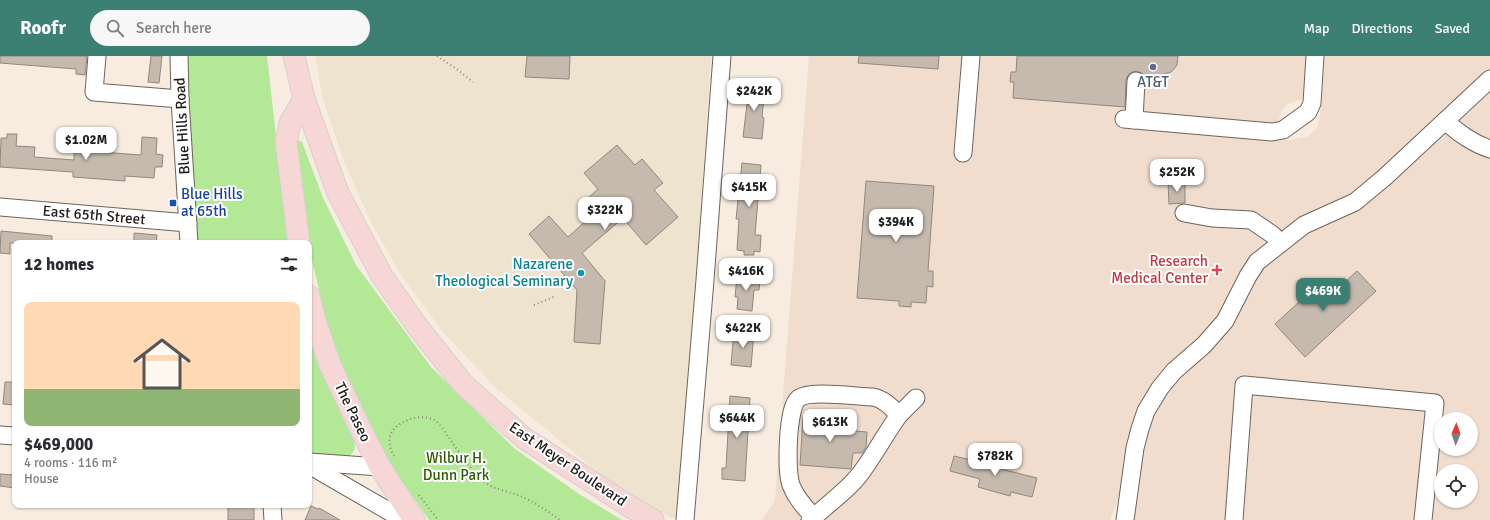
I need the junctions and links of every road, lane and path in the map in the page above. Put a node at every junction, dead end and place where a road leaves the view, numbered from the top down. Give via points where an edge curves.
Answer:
1 (96, 56) edge
2 (179, 56) edge
3 (294, 56) edge
4 (437, 56) edge
5 (722, 56) edge
6 (971, 56) edge
7 (1315, 56) edge
8 (1490, 79) edge
9 (1136, 81) dead end
10 (473, 82) dead end
11 (304, 99) junction
12 (180, 100) junction
13 (1444, 121) junction
14 (1490, 149) edge
15 (963, 154) dead end
16 (0, 207) edge
17 (1184, 213) dead end
18 (188, 223) junction
19 (189, 240) edge
20 (299, 240) edge
21 (1280, 243) junction
22 (556, 296) dead end
23 (534, 305) dead end
24 (312, 308) edge
25 (916, 398) dead end
26 (899, 415) junction
27 (0, 435) edge
28 (12, 436) edge
29 (312, 462) edge
30 (388, 464) junction
31 (312, 467) edge
32 (415, 491) dead end
33 (272, 508) edge
34 (812, 518) edge
35 (272, 520) edge
36 (404, 520) edge
37 (414, 520) edge
38 (438, 520) edge
39 (560, 520) edge
40 (653, 520) edge
41 (685, 520) edge
42 (1125, 520) edge
43 (1234, 520) edge
44 (1423, 520) edge

1 - 12 street via 94,92
2 - 12 street, Blue Hills Road
3 - 11 main road
4 - 10 path
5 - 41 street
6 - 15 street
7 - 9 street via 1312,103 1308,112 1283,130 1272,132 1129,120
8 - 13 street
11 - 20 main road via 290,124 286,142
11 - 40 main road, East Meyer Boulevard via 338,194 382,276 463,384 524,438
12 - 18 street, Blue Hills Road
13 - 14 street via 1463,136
13 - 21 street via 1355,202 1304,225
16 - 18 street, East 65th Street
17 - 21 street via 1212,218 1251,220
18 - 19 street, Blue Hills Road
21 - 42 street via 1257,262 1225,321 1204,345 1174,371 1146,410 1135,448
22 - 23 path
24 - 30 main road, The Paseo via 330,364 362,432
25 - 26 street
26 - 34 street via 859,475
26 - 34 street via 878,398 813,394 798,398 791,412 788,472 797,499
27 - 28 street
29 - 30 street
30 - 37 main road, The Paseo
30 - 39 path via 391,450 389,440 392,431 400,423 424,417 434,420 442,427 468,464 490,486 530,500
31 - 36 street
32 - 38 path
33 - 35 street
43 - 44 street via 1244,385 1435,403

